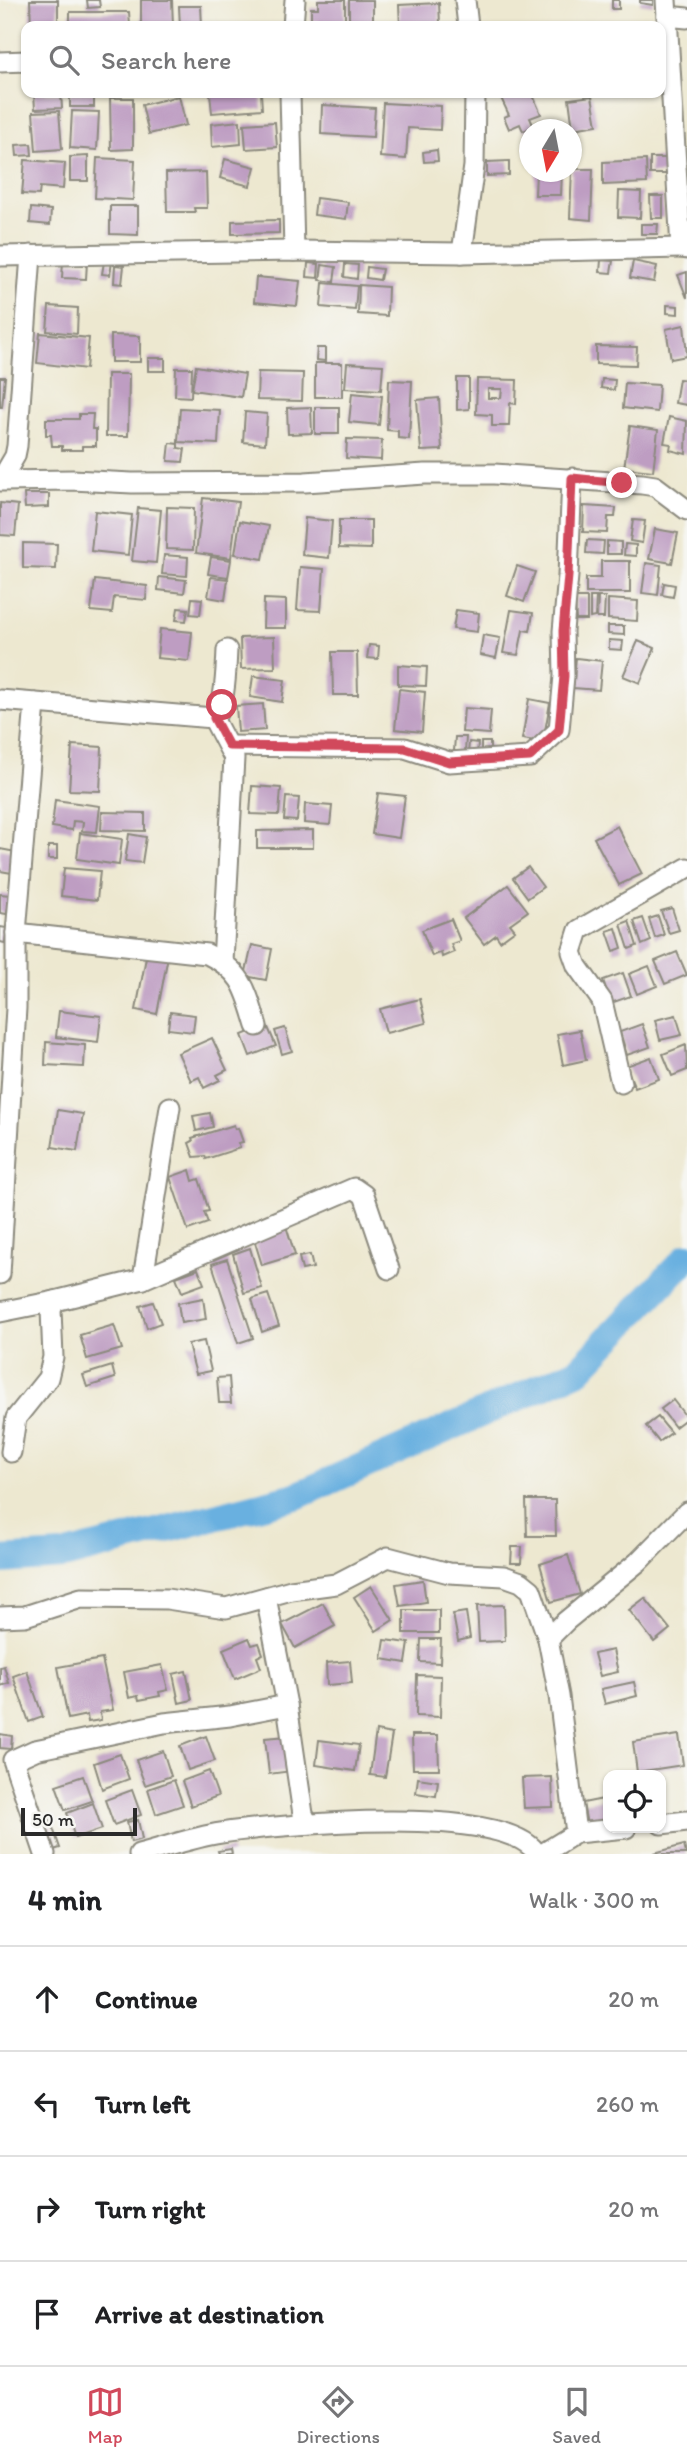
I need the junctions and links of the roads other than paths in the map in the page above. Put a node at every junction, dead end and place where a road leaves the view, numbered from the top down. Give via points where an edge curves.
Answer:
1 (295, 0) edge
2 (466, 0) edge
3 (674, 11) edge
4 (293, 21) edge
5 (468, 21) edge
6 (21, 61) edge
7 (0, 62) edge
8 (290, 98) edge
9 (475, 98) edge
10 (684, 249) edge
11 (294, 251) junction
12 (462, 253) junction
13 (31, 255) junction
14 (0, 256) edge
15 (572, 478) junction
16 (1, 480) edge
17 (687, 510) edge
18 (228, 650) dead end
19 (0, 700) edge
20 (35, 703) junction
21 (214, 718) junction
22 (229, 746) junction
23 (687, 868) edge
24 (16, 933) junction
25 (223, 962) junction
26 (257, 1026) dead end
27 (621, 1083) dead end
28 (170, 1107) dead end
29 (389, 1269) dead end
30 (0, 1274) edge
31 (143, 1279) junction
32 (55, 1301) junction
33 (0, 1312) edge
34 (11, 1452) dead end
35 (687, 1512) edge
36 (266, 1597) junction
37 (0, 1617) edge
38 (548, 1639) junction
39 (287, 1705) junction
40 (687, 1821) edge
41 (666, 1823) edge
42 (308, 1824) junction
43 (603, 1830) edge
44 (576, 1833) junction
45 (45, 1854) edge
46 (139, 1854) edge
47 (539, 1854) edge

1 - 4 street
2 - 5 street
3 - 10 street
6 - 7 street
8 - 11 street
9 - 12 street via 474,166
10 - 12 street
11 - 12 street
11 - 13 street
13 - 14 street
13 - 16 street via 17,446
15 - 16 street via 425,474 304,482
15 - 17 street via 654,486
15 - 22 street via 559,730 530,757 449,762 405,748
18 - 21 street via 222,705
19 - 20 street
20 - 21 street
20 - 24 street
21 - 22 street
22 - 25 street via 234,758
23 - 27 street via 579,930 574,942 577,966 602,1001
24 - 25 street via 207,954
24 - 30 street via 16,1008
25 - 26 street via 244,987
28 - 31 street
29 - 31 street via 364,1195 354,1188
31 - 32 street
32 - 33 street
32 - 34 street via 51,1310 54,1357 48,1378 16,1418
35 - 38 street via 638,1562
36 - 37 street via 226,1608 167,1599 81,1598 25,1616
36 - 38 street via 336,1584 388,1558 449,1573 504,1576 521,1582 531,1590
36 - 39 street
38 - 44 street
39 - 42 street
39 - 45 street via 164,1723 35,1750 13,1760
40 - 41 street
42 - 46 street via 219,1834
42 - 47 street via 392,1821 477,1826 505,1831
43 - 44 street
44 - 47 street

